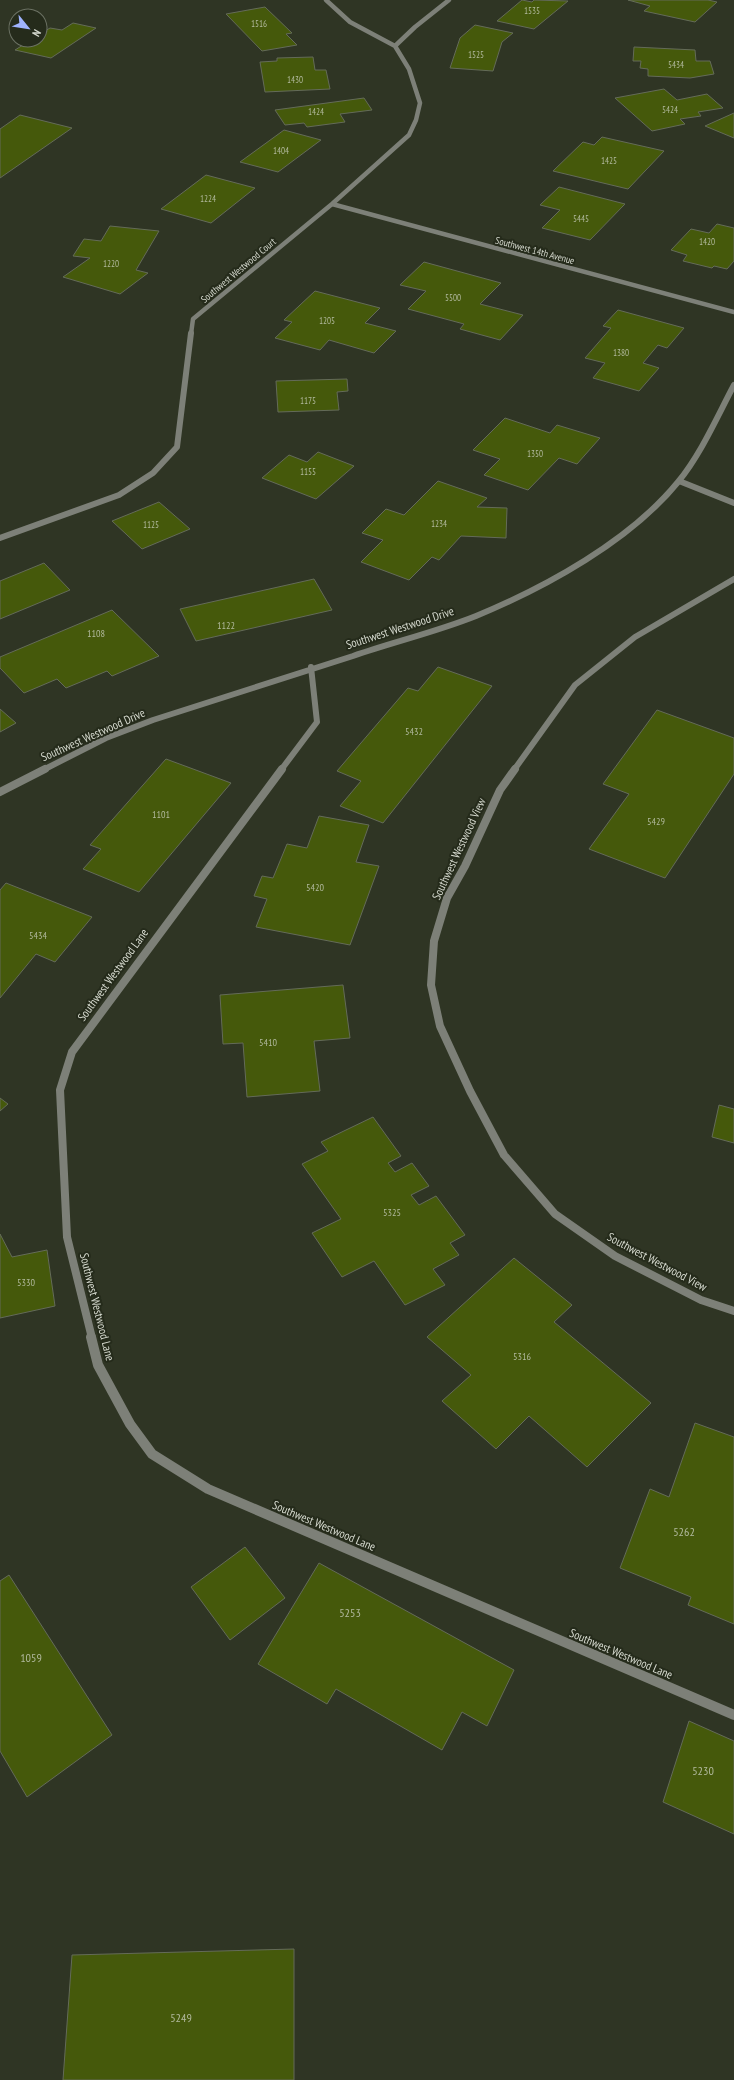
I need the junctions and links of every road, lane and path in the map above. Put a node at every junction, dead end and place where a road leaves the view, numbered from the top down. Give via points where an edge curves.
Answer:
1 (326, 0) edge
2 (450, 0) edge
3 (395, 46) junction
4 (332, 204) junction
5 (734, 312) edge
6 (734, 385) edge
7 (679, 480) junction
8 (734, 503) edge
9 (0, 538) edge
10 (734, 580) edge
11 (311, 668) junction
12 (0, 792) edge
13 (734, 1311) edge
14 (734, 1715) edge

1 - 3 street, Southwest Westwood Court via 350,22
2 - 3 street
3 - 4 street, Southwest Westwood Court via 410,69 417,90 420,103 416,120 409,135
4 - 5 street, Southwest 14th Avenue
4 - 9 street, Southwest Westwood Court via 193,319 178,447 153,473 119,495
6 - 7 street, Southwest Westwood Drive
7 - 8 street
7 - 11 street, Southwest Westwood Drive via 644,518 585,559 532,590 475,616
10 - 13 street, Southwest Westwood View via 635,637 574,685 500,790 465,866 447,898 434,941 431,984 440,1026 490,1130 504,1155 555,1214 615,1256 701,1300
11 - 12 street, Southwest Westwood Drive via 208,700 106,738
11 - 14 street, Southwest Westwood Lane via 317,722 72,1052 60,1090 67,1237 98,1365 130,1424 152,1454 208,1489

